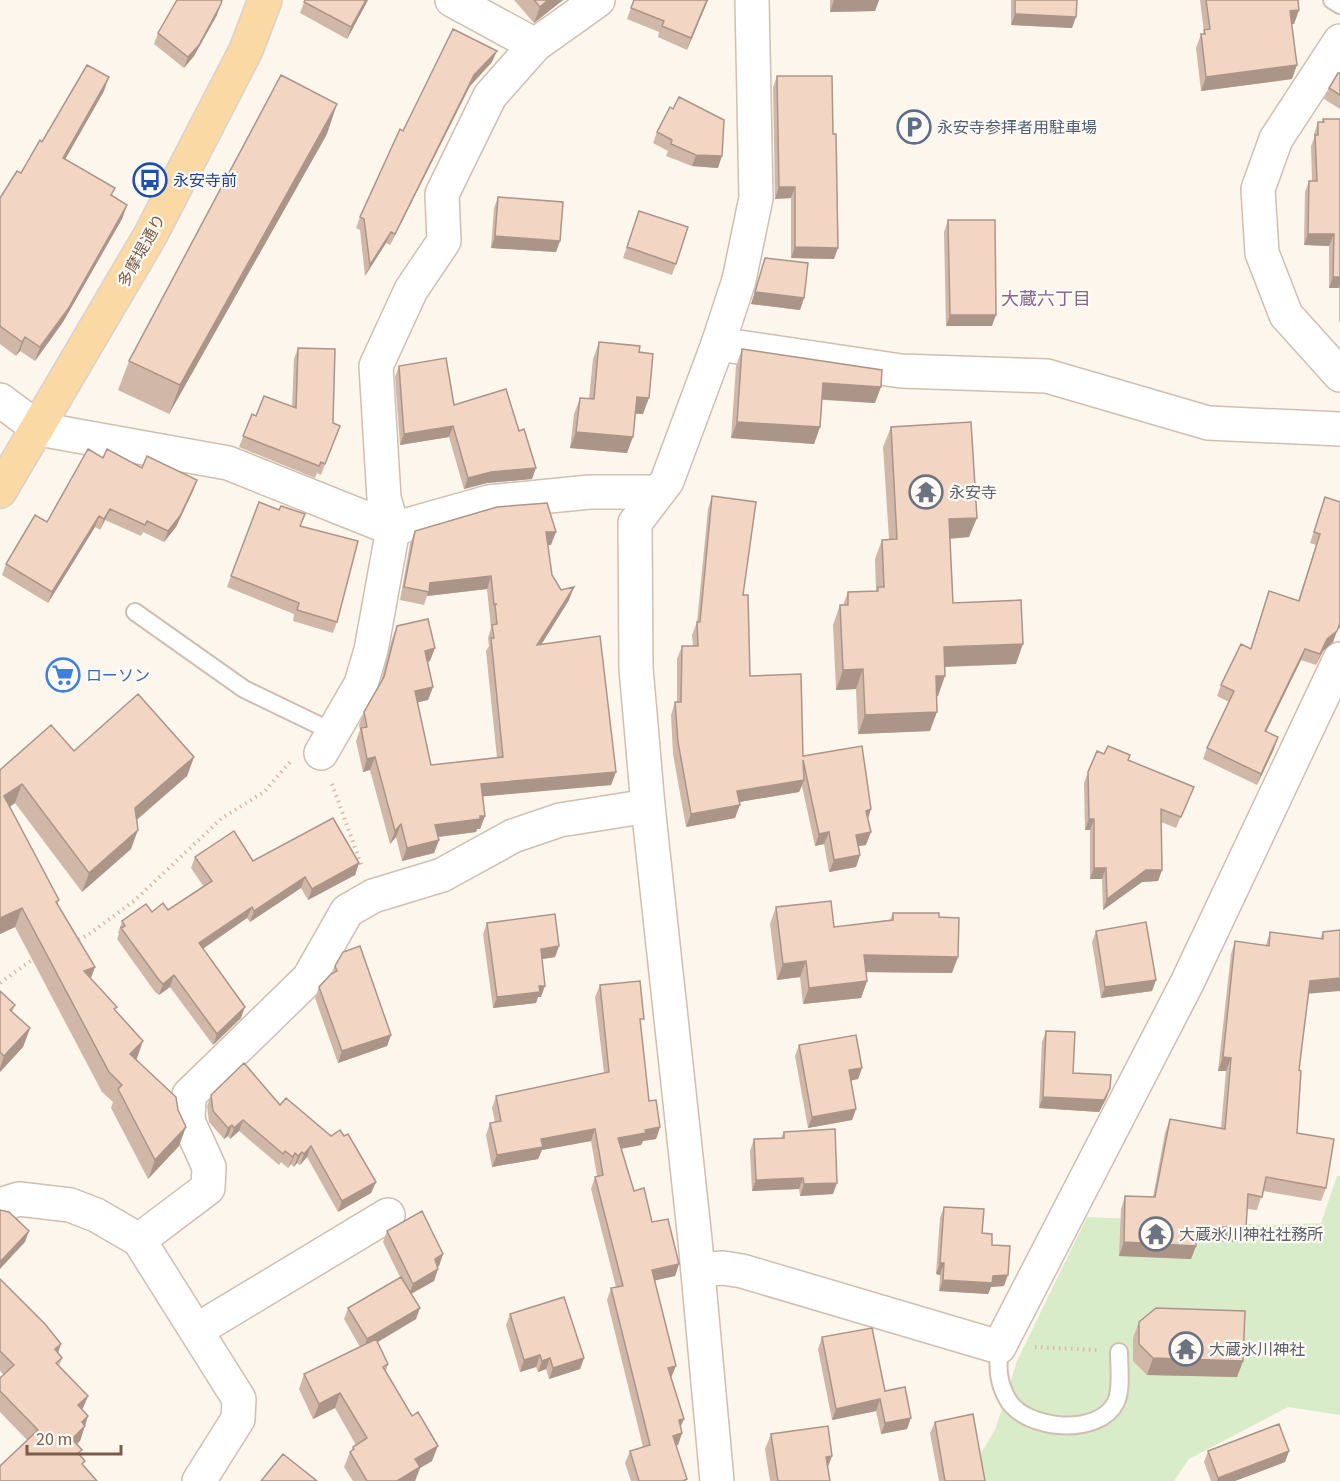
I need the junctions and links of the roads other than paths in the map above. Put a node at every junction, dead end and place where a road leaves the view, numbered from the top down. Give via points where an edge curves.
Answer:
1 (266, 0) edge
2 (452, 0) edge
3 (598, 0) edge
4 (752, 0) edge
5 (1332, 0) edge
6 (1340, 5) edge
7 (1340, 41) edge
8 (535, 45) junction
9 (718, 345) junction
10 (1340, 375) edge
11 (0, 400) edge
12 (39, 429) junction
13 (1340, 429) edge
14 (0, 492) edge
15 (657, 492) junction
16 (393, 529) junction
17 (135, 612) dead end
18 (1340, 659) edge
19 (323, 736) joint
20 (648, 806) junction
21 (0, 1205) edge
22 (388, 1215) dead end
23 (139, 1240) junction
24 (698, 1270) junction
25 (197, 1330) junction
26 (999, 1347) junction
27 (1119, 1352) road end
28 (199, 1481) edge
29 (717, 1481) edge

1 - 12 main road, 多摩堤通り via 246,50 151,234
2 - 8 street
3 - 8 street
4 - 9 street via 756,198 739,280
5 - 6 lane
7 - 10 street via 1276,139 1258,189 1262,253 1286,315
8 - 16 street via 490,96 442,194 444,241 411,290 376,366 384,498
9 - 13 street via 901,371 1047,376 1209,423
9 - 15 street via 667,481
11 - 12 street
12 - 14 main road, 多摩堤通り
12 - 16 street via 228,463
15 - 16 street via 590,492 489,502
15 - 20 street via 635,523 636,668
16 - 19 street via 361,684
17 - 19 lane via 244,689
18 - 26 street via 1187,983
20 - 23 street via 560,820 513,836 442,875 373,896 347,911 309,978 189,1095 188,1121 209,1167 208,1188
20 - 24 street
21 - 23 street via 19,1199 70,1205
22 - 25 street
23 - 25 street
24 - 26 street via 742,1271
24 - 29 street
25 - 28 street via 240,1399 238,1419
26 - 27 lane via 997,1375 1009,1402 1031,1418 1058,1426 1081,1426 1105,1416 1116,1401

